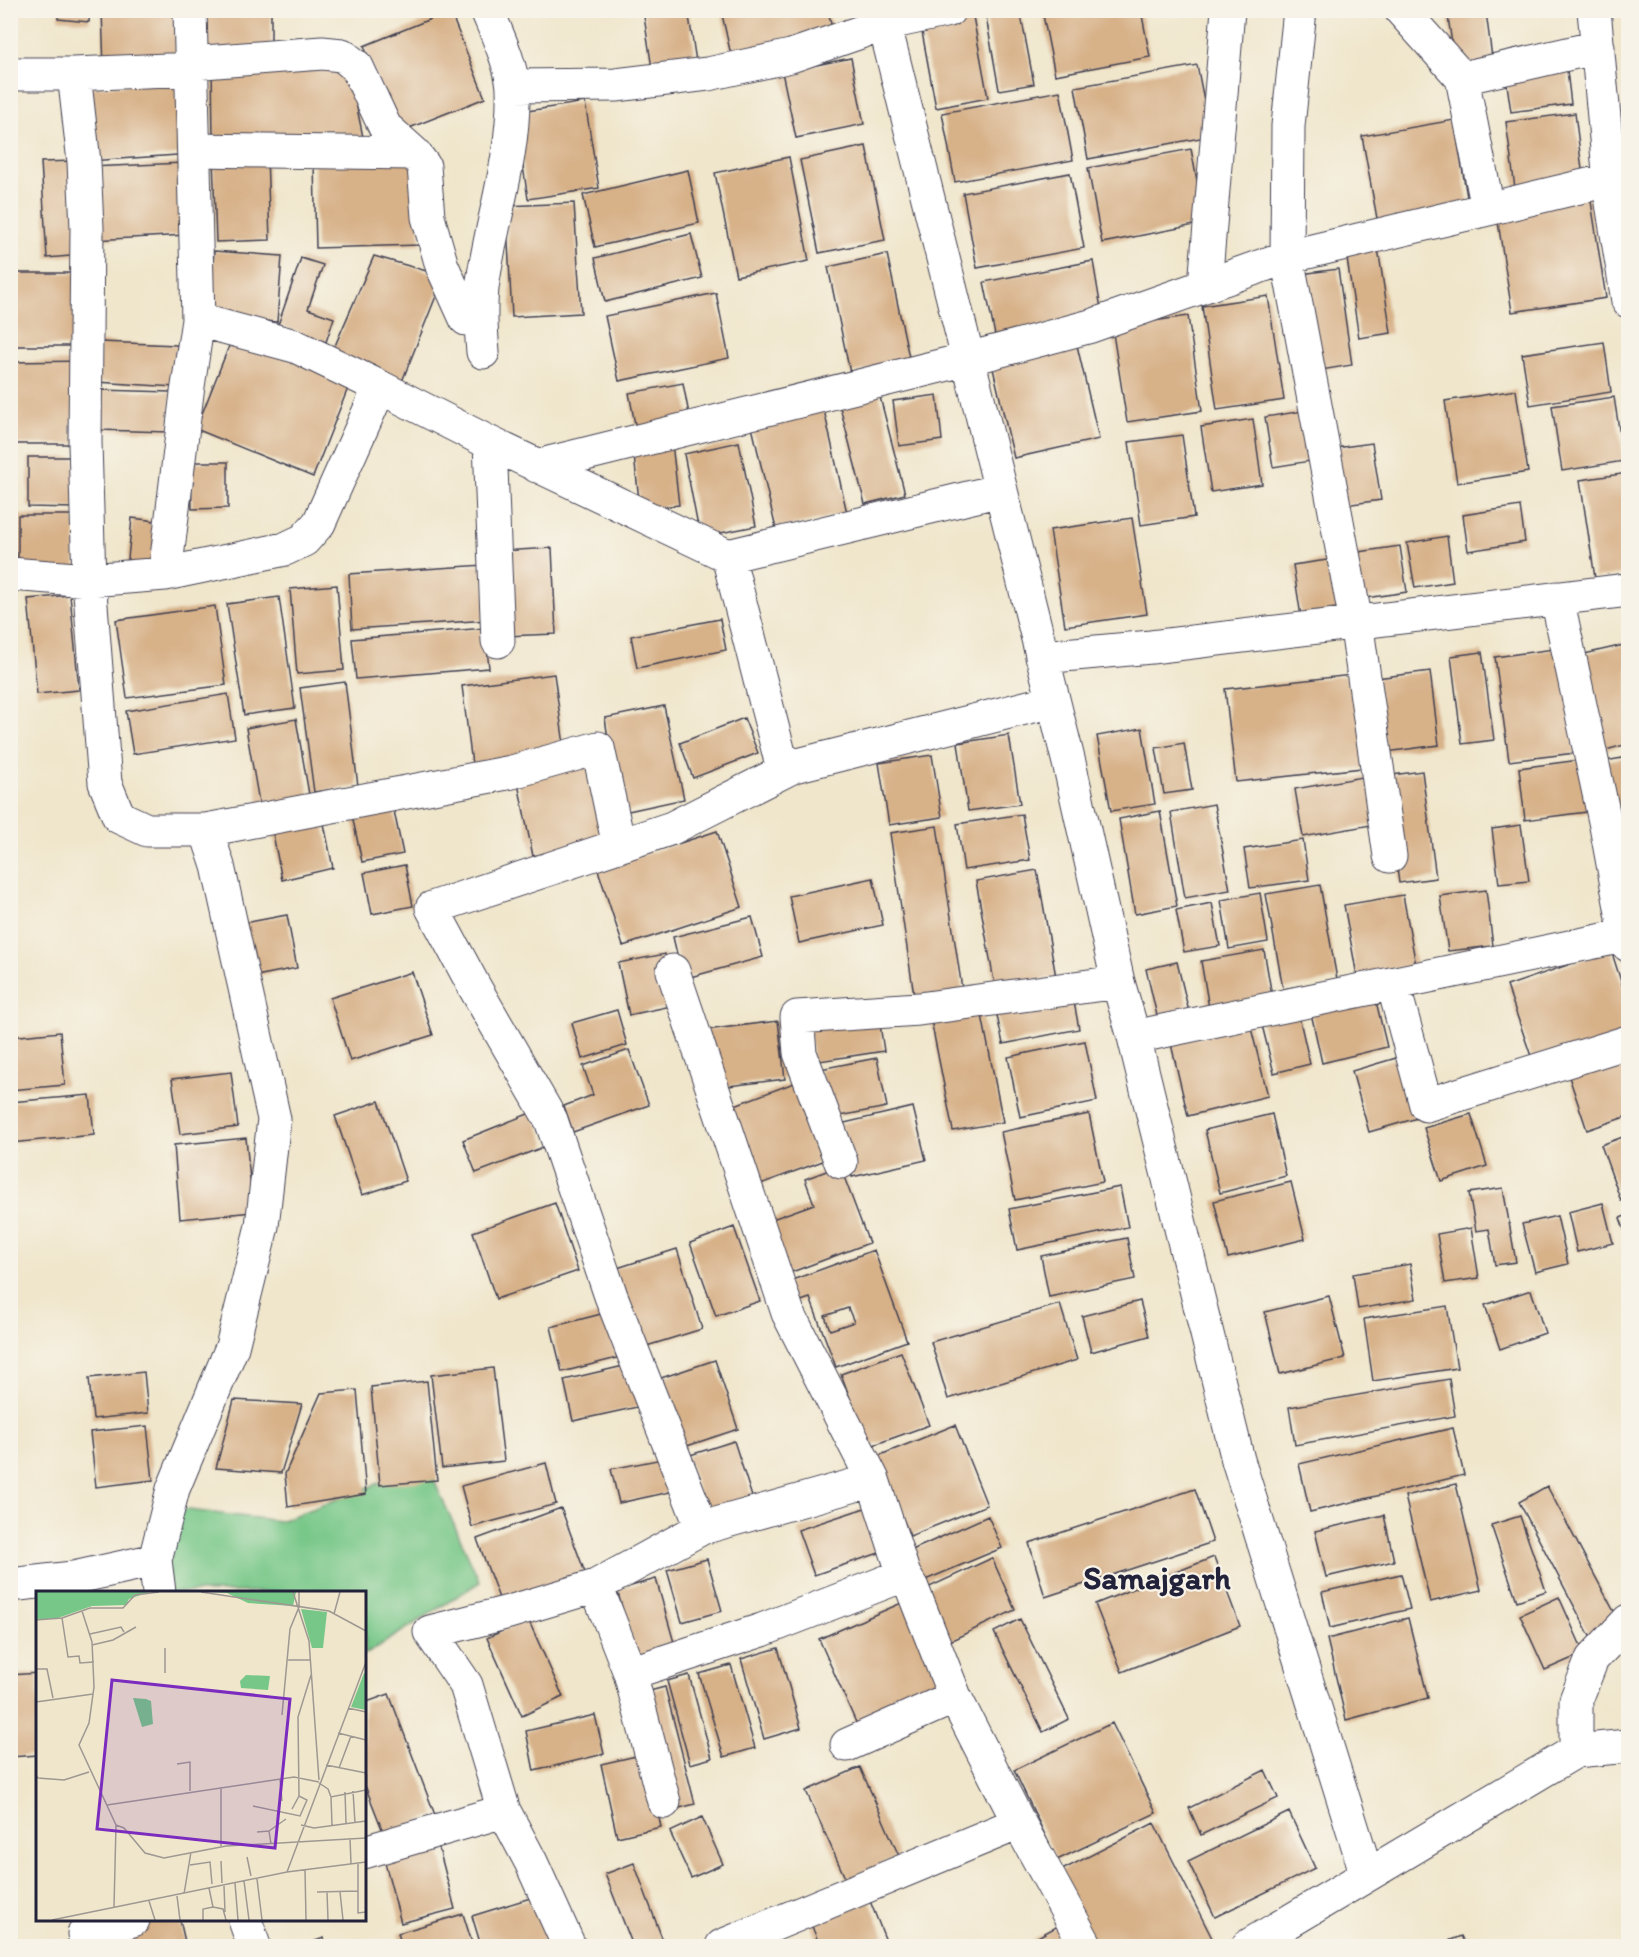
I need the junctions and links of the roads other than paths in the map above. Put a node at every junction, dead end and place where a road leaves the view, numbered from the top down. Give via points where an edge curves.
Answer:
1 (190, 10) edge
2 (487, 10) edge
3 (949, 10) edge
4 (1228, 10) edge
5 (1300, 10) edge
6 (1401, 10) edge
7 (1594, 10) edge
8 (882, 17) edge
9 (1598, 47) junction
10 (191, 66) junction
11 (10, 74) edge
12 (74, 74) junction
13 (1462, 78) junction
14 (513, 86) junction
15 (195, 150) junction
16 (414, 153) junction
17 (1616, 194) edge
18 (1488, 209) junction
19 (1287, 257) junction
20 (1204, 285) junction
21 (1629, 301) edge
22 (466, 319) dead end
23 (198, 320) junction
24 (483, 352) dead end
25 (968, 359) junction
26 (380, 387) junction
27 (490, 443) junction
28 (537, 466) junction
29 (1001, 490) junction
30 (728, 556) junction
31 (10, 574) edge
32 (165, 574) junction
33 (89, 580) junction
34 (1629, 590) edge
35 (1557, 598) junction
36 (1356, 622) junction
37 (498, 641) dead end
38 (1042, 657) junction
39 (1053, 701) junction
40 (794, 766) junction
41 (206, 830) junction
42 (619, 846) junction
43 (1390, 856) dead end
44 (1627, 938) edge
45 (673, 971) dead end
46 (1118, 982) junction
47 (1393, 984) junction
48 (1134, 1037) junction
49 (1629, 1042) edge
50 (841, 1162) dead end
51 (873, 1480) junction
52 (702, 1528) junction
53 (155, 1560) junction
54 (904, 1575) junction
55 (10, 1586) edge
56 (596, 1586) junction
57 (159, 1591) edge
58 (1629, 1622) edge
59 (630, 1672) junction
60 (955, 1697) junction
61 (847, 1745) dead end
62 (1629, 1746) edge
63 (1576, 1751) junction
64 (664, 1803) dead end
65 (504, 1811) junction
66 (1019, 1823) junction
67 (366, 1851) edge
68 (1367, 1875) junction
69 (129, 1921) edge
70 (245, 1921) edge
71 (84, 1933) edge
72 (254, 1947) edge
73 (569, 1947) edge
74 (722, 1947) edge
75 (1086, 1947) edge
76 (1248, 1947) edge

1 - 10 street
2 - 14 street
3 - 8 street
4 - 20 street
5 - 19 street via 1288,126
6 - 13 street
7 - 9 street
8 - 14 street via 791,56 708,74 616,85
8 - 25 street
9 - 13 street
9 - 17 street
10 - 12 street
10 - 15 street
10 - 16 street via 322,53 342,55 357,67 385,127
11 - 12 street
12 - 33 street via 87,228 85,443
13 - 18 street
14 - 24 street via 511,139 482,288
15 - 16 street
15 - 23 street
16 - 22 street via 424,166 428,217 442,266
17 - 18 street
17 - 21 street
18 - 19 street
19 - 20 street
19 - 36 street
20 - 25 street via 1091,326
23 - 26 street via 295,346
23 - 32 street
25 - 28 street
25 - 29 street
26 - 27 street
26 - 32 street via 319,523 304,540 285,549
27 - 28 street
27 - 37 street
28 - 30 street
29 - 30 street
29 - 38 street
30 - 40 street via 780,756
31 - 33 street
32 - 33 street
33 - 41 street via 105,783 119,817 147,830
34 - 35 street
35 - 36 street
35 - 44 street
36 - 38 street
36 - 43 street
38 - 39 street
39 - 40 street
39 - 46 street
40 - 42 street via 672,828
41 - 42 street via 512,772 598,748
41 - 53 street via 218,866 274,1119 262,1226 232,1347 173,1489
42 - 52 street via 432,908 551,1120 611,1296
44 - 47 street
45 - 51 street via 788,1313
46 - 48 street
46 - 50 street via 919,1009 797,1017 800,1053
47 - 48 street
47 - 49 street via 1425,1105
48 - 68 street via 1238,1460
51 - 52 street
51 - 54 street
52 - 56 street
53 - 55 street via 73,1578
53 - 57 street
54 - 59 street via 762,1630
54 - 60 street
56 - 59 street
56 - 65 street via 430,1632 466,1684
58 - 63 street via 1592,1659 1576,1700
59 - 64 street
60 - 61 street
60 - 66 street
62 - 63 street
63 - 68 street
65 - 67 street
65 - 73 street
66 - 74 street
66 - 75 street
68 - 76 street
69 - 71 street
70 - 72 street

